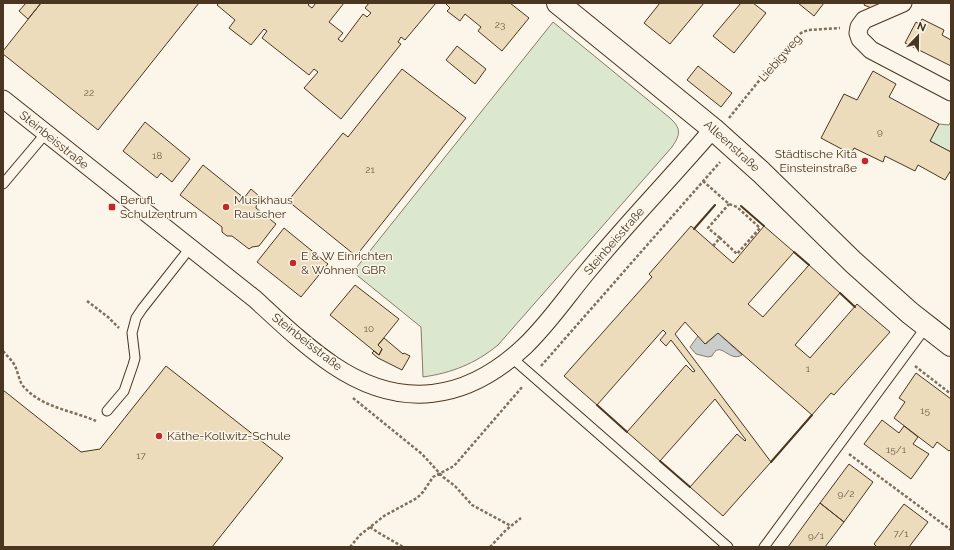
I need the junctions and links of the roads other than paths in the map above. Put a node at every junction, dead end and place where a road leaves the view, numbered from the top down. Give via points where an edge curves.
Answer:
1 (558, 3) edge
2 (903, 3) edge
3 (951, 92) edge
4 (3, 99) edge
5 (713, 129) junction
6 (46, 133) junction
7 (3, 184) edge
8 (190, 248) junction
9 (926, 327) junction
10 (951, 345) edge
11 (512, 358) junction
12 (107, 411) road end
13 (728, 547) edge
14 (765, 547) edge

1 - 5 street, Alleenstraße
2 - 3 street via 862,22 859,36 868,48
4 - 6 street, Steinbeisstraße
5 - 9 street, Alleenstraße via 853,262
5 - 11 street, Steinbeisstraße via 599,258 543,327
6 - 7 lane
6 - 8 street, Steinbeisstraße
8 - 11 street, Steinbeisstraße via 255,299 322,357 351,376 385,390 424,395 448,392 493,372
8 - 12 lane via 139,313 132,333 134,361 122,394
9 - 10 street, Alleenstraße
9 - 14 lane via 837,445
11 - 13 lane

